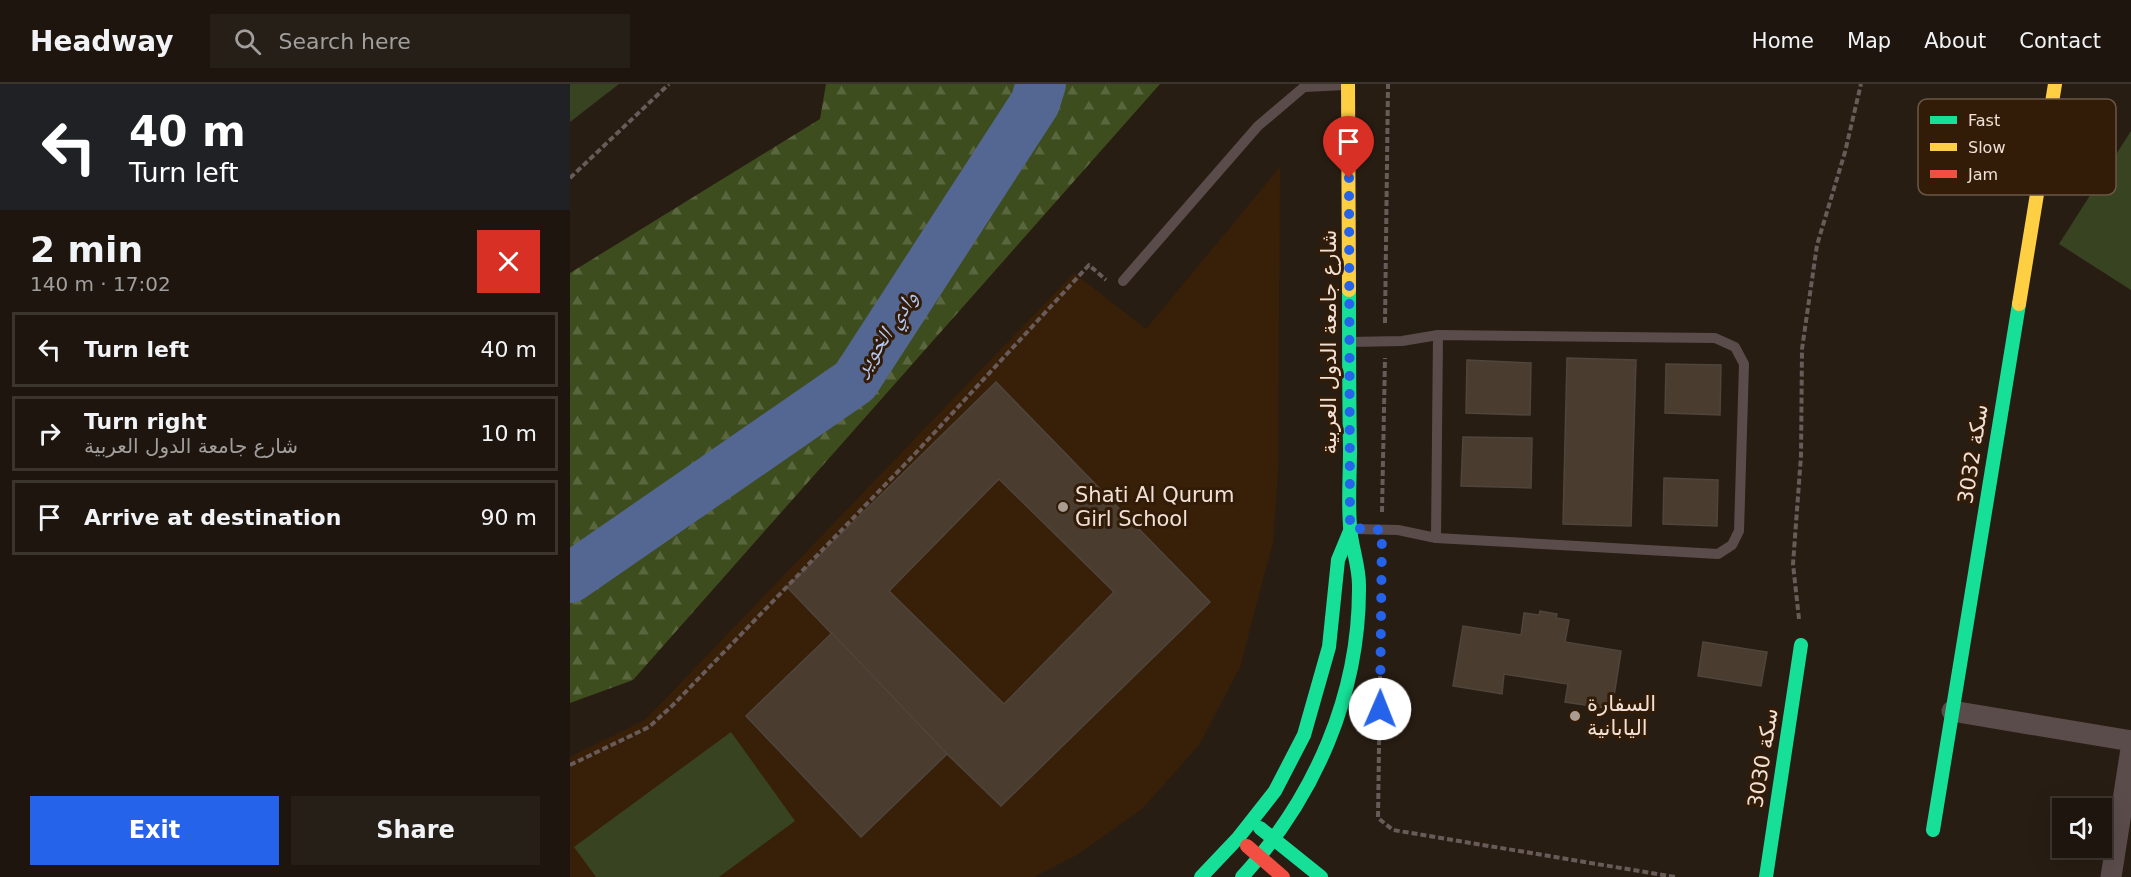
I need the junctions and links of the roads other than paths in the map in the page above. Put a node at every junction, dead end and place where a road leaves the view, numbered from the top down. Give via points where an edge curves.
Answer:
1 (1348, 84) edge
2 (2055, 84) edge
3 (2053, 99) edge
4 (2037, 195) edge
5 (1123, 281) road end
6 (1438, 335) junction
7 (1350, 342) junction
8 (1350, 528) junction
9 (1436, 538) junction
10 (1801, 645) road end
11 (1952, 711) junction
12 (2131, 741) edge
13 (2131, 748) edge
14 (1251, 821) junction
15 (1933, 830) dead end
16 (1238, 838) junction
17 (1275, 841) junction
18 (1262, 859) junction
19 (1201, 877) edge
20 (1242, 877) edge
21 (1283, 877) edge
22 (1321, 877) edge
23 (1766, 877) edge
24 (2111, 877) edge

1 - 5 lane via 1304,87 1258,126
1 - 7 street, شارع جامعة الدول العربية
2 - 3 street, سكة 3032
4 - 11 street, سكة 3032
6 - 7 lane
6 - 9 lane
6 - 9 lane via 1715,338 1735,347 1744,364 1739,531 1732,546 1718,554
7 - 8 street, شارع جامعة الدول العربية
8 - 9 lane
8 - 14 street, شارع جامعة الدول العربية via 1338,560 1329,647 1304,735 1275,791
8 - 17 street, شارع جامعة الدول العربية via 1359,584 1353,658 1338,717 1318,765
10 - 23 street, سكة 3030
11 - 12 street
11 - 15 street, سكة 3032
13 - 24 street
14 - 16 street, شارع جامعة الدول العربية
14 - 17 street
16 - 18 street
16 - 19 street, شارع جامعة الدول العربية
17 - 18 street, شارع جامعة الدول العربية
17 - 22 street
18 - 20 street, شارع جامعة الدول العربية
18 - 21 street

